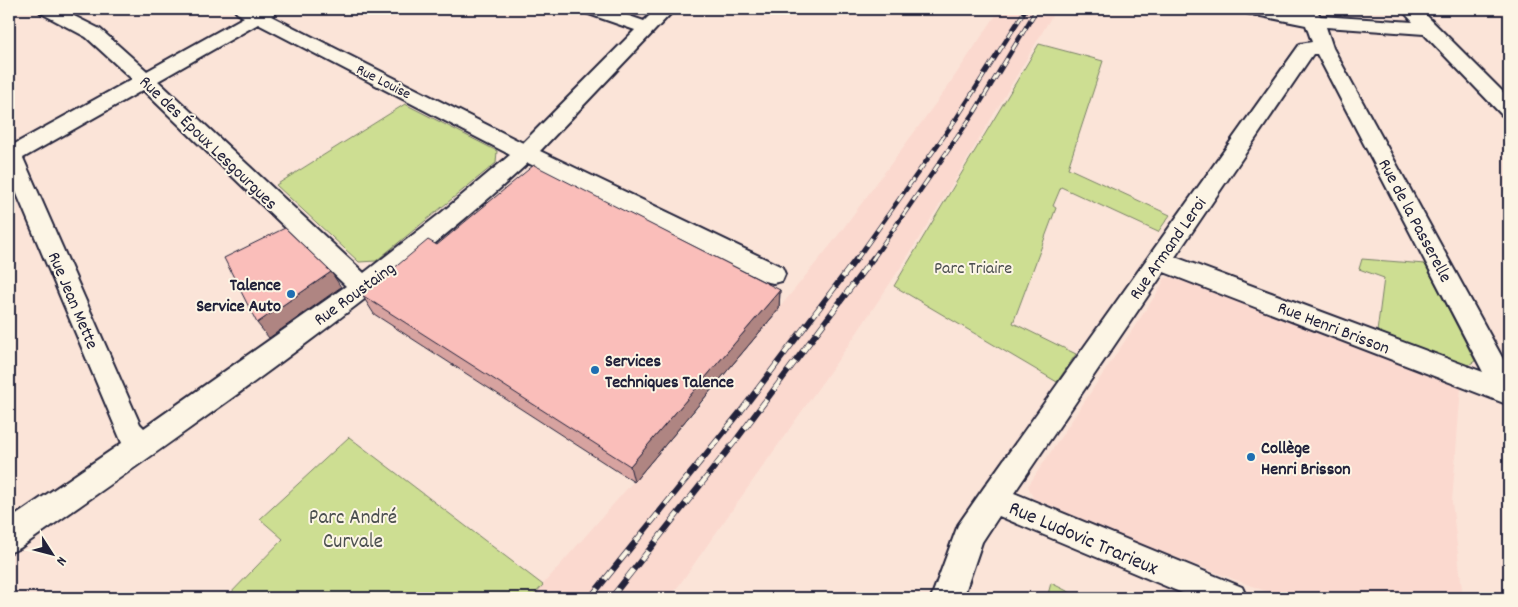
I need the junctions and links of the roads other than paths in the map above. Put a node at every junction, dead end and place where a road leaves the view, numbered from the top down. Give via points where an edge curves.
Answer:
1 (47, 9) edge
2 (592, 9) edge
3 (666, 9) edge
4 (1252, 9) edge
5 (1410, 9) edge
6 (257, 11) edge
7 (1310, 15) edge
8 (647, 28) junction
9 (1429, 30) junction
10 (1324, 48) junction
11 (145, 80) junction
12 (1509, 110) edge
13 (526, 152) junction
14 (10, 155) edge
15 (1158, 260) junction
16 (773, 274) dead end
17 (364, 286) junction
18 (1508, 393) edge
19 (141, 446) junction
20 (993, 499) junction
21 (9, 538) edge
22 (947, 598) edge
23 (1231, 598) edge

1 - 11 street, Rue des Époux Lesgourgues via 93,33
2 - 8 street
3 - 8 street, Rue Roustaing
4 - 7 street
5 - 9 street
6 - 11 street
6 - 13 street, Rue Louise
7 - 9 street
7 - 10 street
8 - 13 street, Rue Roustaing
9 - 12 street
10 - 15 street, Rue Armand Leroi via 1307,48
10 - 18 street, Rue de la Passerelle
11 - 14 street
11 - 17 street, Rue des Époux Lesgourgues
13 - 16 street, Rue Louise
13 - 17 street, Rue Roustaing
14 - 19 street, Rue Jean Mette via 130,432
15 - 18 street, Rue Henri Brisson
15 - 20 street, Rue Armand Leroi
17 - 19 street, Rue Roustaing
19 - 21 street, Rue Roustaing
20 - 22 street, Rue Armand Leroi via 969,535
20 - 23 street, Rue Ludovic Trarieux

